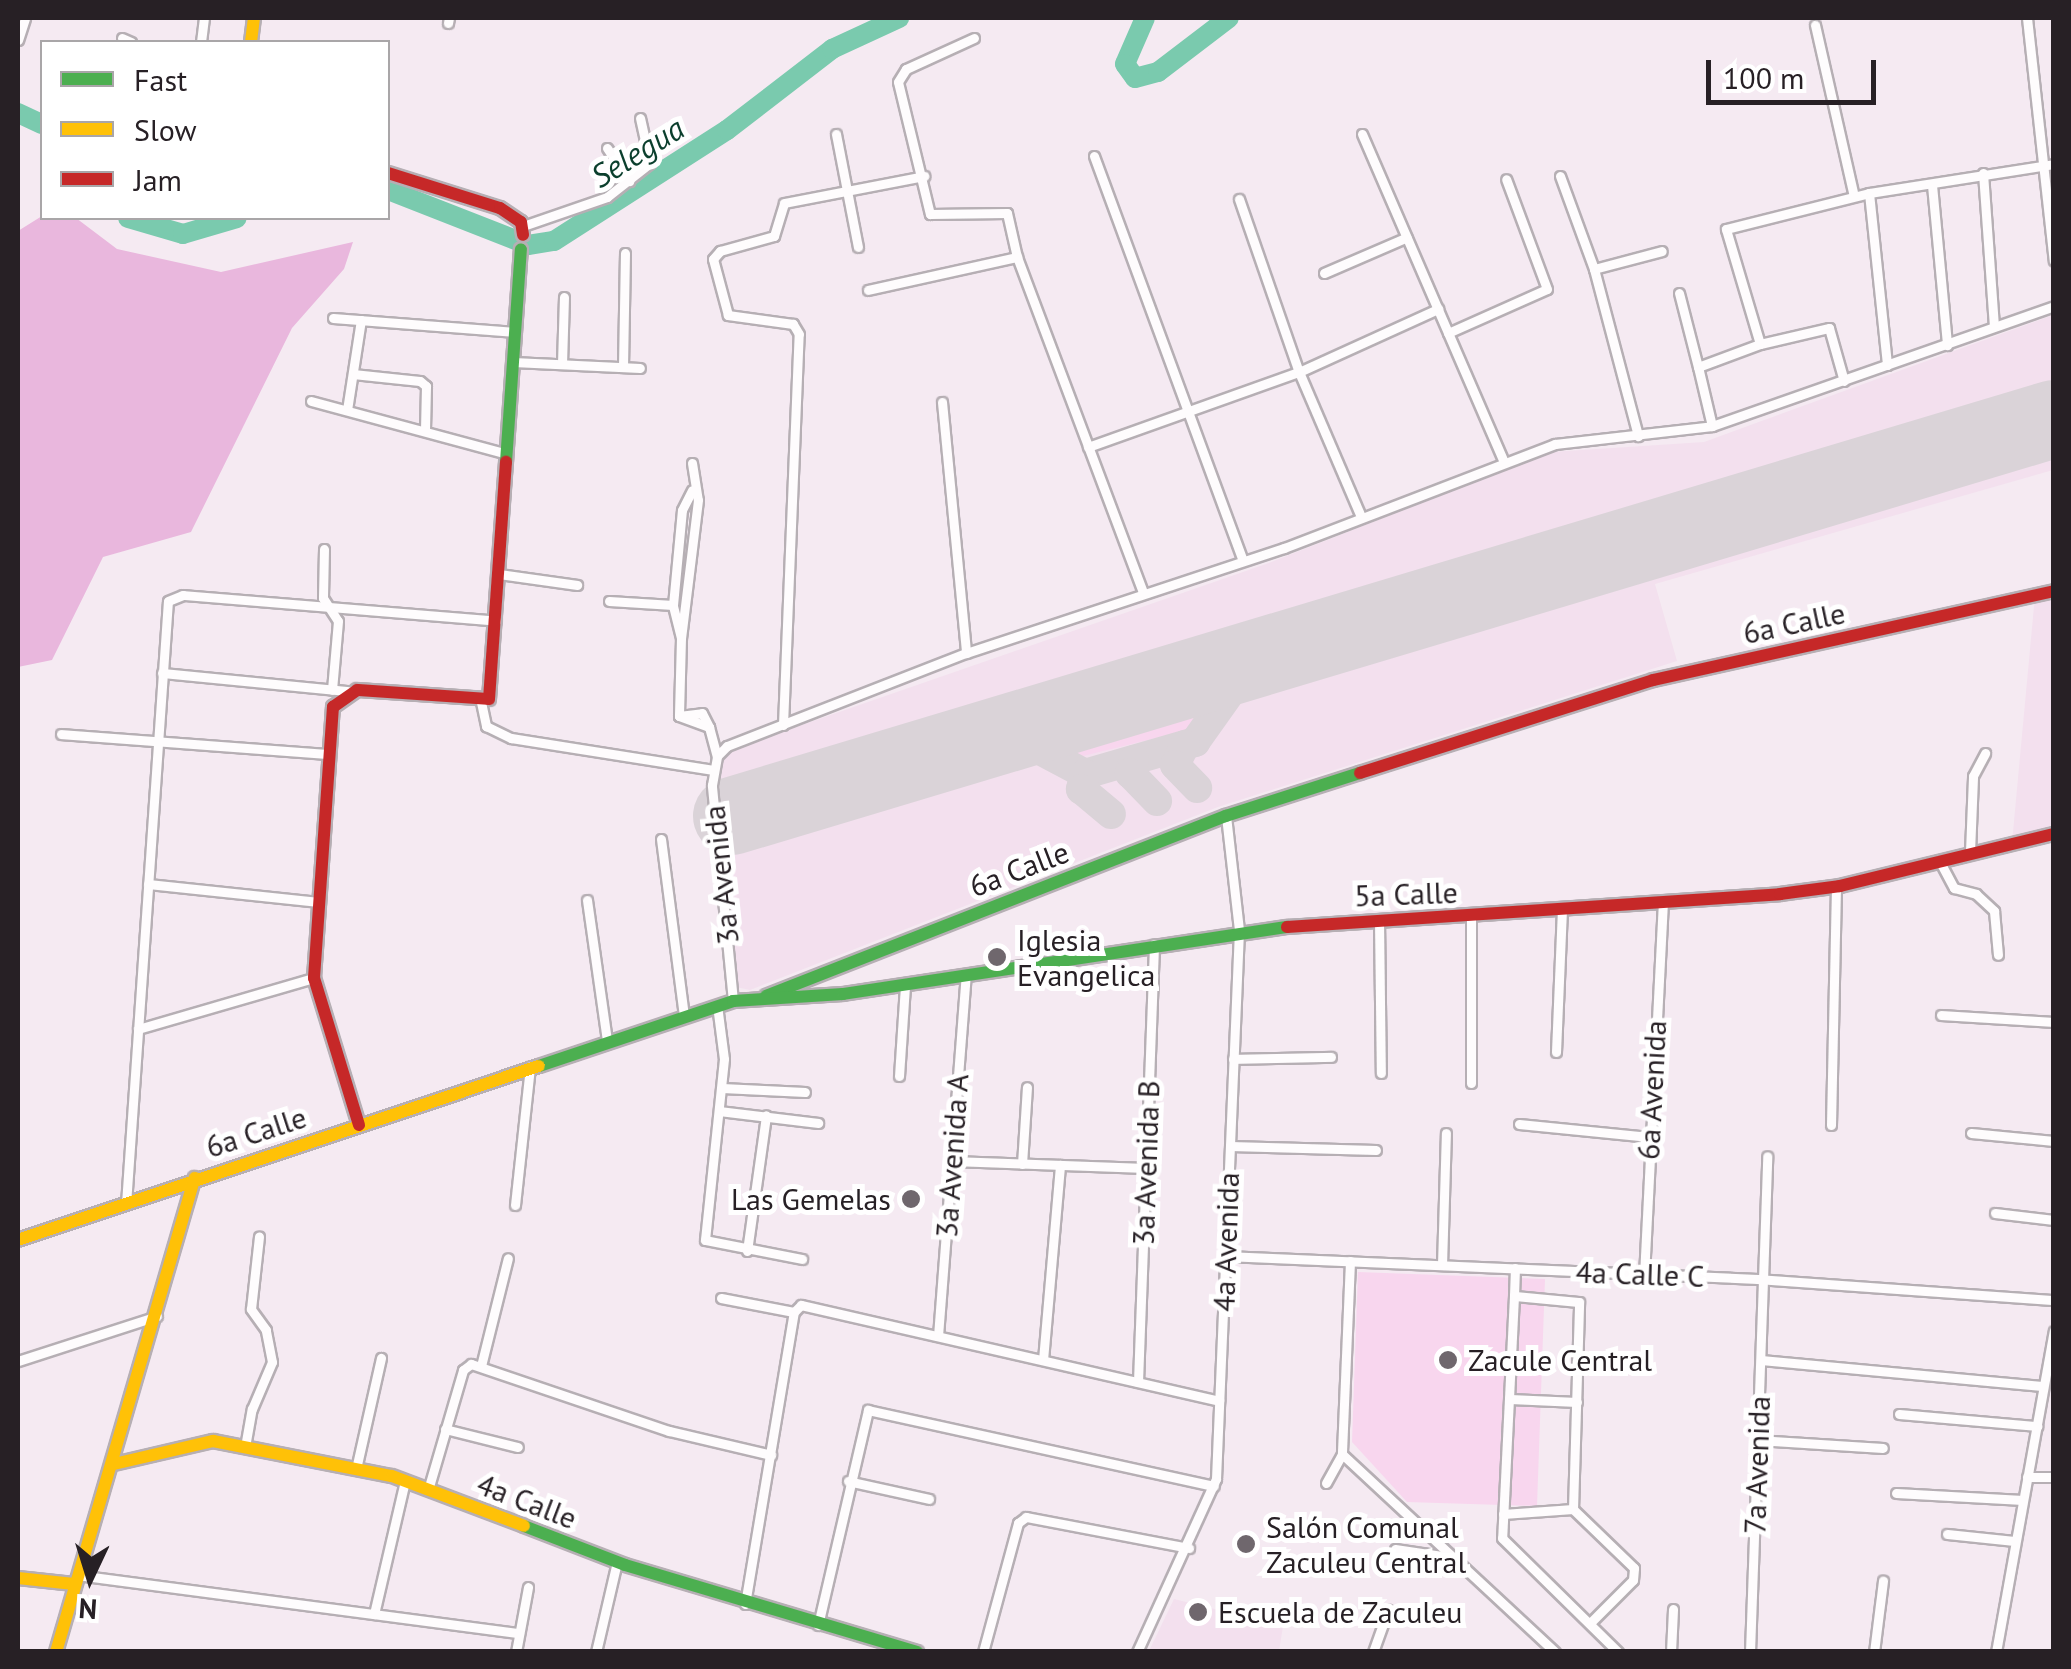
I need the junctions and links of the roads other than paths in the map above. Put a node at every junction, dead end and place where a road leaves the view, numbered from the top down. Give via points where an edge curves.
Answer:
1 (25, 18) edge
2 (2027, 18) edge
3 (1815, 25) dead end
4 (974, 38) dead end
5 (18, 40) edge
6 (640, 118) dead end
7 (836, 134) dead end
8 (1362, 134) dead end
9 (607, 148) dead end
10 (1094, 156) dead end
11 (2048, 165) edge
12 (1983, 173) junction
13 (390, 174) edge
14 (924, 176) junction
15 (1560, 176) dead end
16 (1506, 179) dead end
17 (628, 180) junction
18 (1932, 185) junction
19 (848, 188) junction
20 (1868, 193) junction
21 (1854, 196) junction
22 (1240, 200) dead end
23 (523, 230) junction
24 (1407, 237) junction
25 (858, 247) dead end
26 (522, 250) joint
27 (1662, 251) dead end
28 (624, 254) dead end
29 (1017, 257) junction
30 (2054, 261) edge
31 (1594, 269) junction
32 (1324, 273) dead end
33 (868, 290) dead end
34 (1679, 293) dead end
35 (564, 297) dead end
36 (2054, 306) edge
37 (1438, 309) junction
38 (332, 318) dead end
39 (361, 320) junction
40 (1994, 327) junction
41 (515, 332) junction
42 (1448, 334) junction
43 (1760, 344) junction
44 (1947, 345) junction
45 (513, 362) junction
46 (562, 364) junction
47 (1887, 365) junction
48 (623, 367) junction
49 (1698, 367) junction
50 (640, 368) dead end
51 (1299, 372) junction
52 (352, 374) junction
53 (1844, 381) junction
54 (311, 401) dead end
55 (942, 402) dead end
56 (347, 410) junction
57 (1183, 412) junction
58 (1712, 426) junction
59 (425, 432) junction
60 (1638, 436) junction
61 (1088, 447) junction
62 (507, 454) junction
63 (1504, 462) junction
64 (692, 463) dead end
65 (692, 490) junction
66 (1361, 517) junction
67 (324, 549) dead end
68 (1242, 559) junction
69 (499, 574) junction
70 (577, 584) dead end
71 (2054, 591) edge
72 (1143, 592) junction
73 (609, 601) dead end
74 (673, 605) junction
75 (328, 607) junction
76 (496, 621) junction
77 (681, 638) junction
78 (966, 654) junction
79 (162, 673) junction
80 (340, 690) junction
81 (481, 702) junction
82 (784, 725) junction
83 (61, 734) dead end
84 (157, 740) junction
85 (719, 753) junction
86 (329, 754) junction
87 (1984, 754) dead end
88 (713, 770) junction
89 (1226, 816) junction
90 (2054, 834) edge
91 (661, 839) dead end
92 (1970, 852) junction
93 (1939, 860) junction
94 (148, 884) junction
95 (1836, 886) junction
96 (587, 900) dead end
97 (319, 902) junction
98 (1662, 904) junction
99 (1562, 909) junction
100 (1471, 917) junction
101 (1379, 920) junction
102 (1239, 930) junction
103 (1154, 944) junction
104 (1998, 954) dead end
105 (966, 976) junction
106 (314, 978) junction
107 (904, 985) junction
108 (759, 1000) junction
109 (734, 1001) junction
110 (717, 1006) junction
111 (684, 1015) junction
112 (1941, 1015) dead end
113 (2054, 1022) edge
114 (138, 1029) junction
115 (607, 1041) junction
116 (1556, 1052) dead end
117 (1331, 1057) dead end
118 (1233, 1059) junction
119 (530, 1068) junction
120 (1382, 1073) dead end
121 (899, 1076) dead end
122 (1471, 1082) dead end
123 (722, 1088) junction
124 (1026, 1088) dead end
125 (805, 1092) dead end
126 (720, 1111) junction
127 (766, 1115) junction
128 (818, 1123) dead end
129 (359, 1124) junction
130 (1519, 1124) dead end
131 (1831, 1125) dead end
132 (1446, 1133) dead end
133 (1970, 1134) dead end
134 (1649, 1137) junction
135 (2054, 1141) edge
136 (1230, 1146) junction
137 (1376, 1150) dead end
138 (1767, 1156) dead end
139 (952, 1161) junction
140 (1022, 1164) junction
141 (1060, 1165) junction
142 (1146, 1168) junction
143 (195, 1178) junction
144 (126, 1204) junction
145 (515, 1205) dead end
146 (1995, 1213) dead end
147 (2054, 1220) edge
148 (258, 1236) dead end
149 (18, 1240) edge
150 (747, 1251) junction
151 (1225, 1256) junction
152 (508, 1258) dead end
153 (802, 1259) dead end
154 (1350, 1261) junction
155 (1442, 1266) junction
156 (1515, 1268) junction
157 (1644, 1276) junction
158 (1758, 1279) junction
159 (1514, 1296) junction
160 (721, 1298) dead end
161 (2054, 1300) edge
162 (794, 1312) junction
163 (159, 1316) junction
164 (2054, 1330) edge
165 (938, 1336) junction
166 (380, 1358) dead end
167 (1043, 1360) junction
168 (1760, 1360) junction
169 (18, 1361) edge
170 (481, 1366) junction
171 (1138, 1382) junction
172 (2042, 1386) junction
173 (1510, 1399) junction
174 (1219, 1402) junction
175 (1578, 1402) junction
176 (1899, 1414) dead end
177 (2036, 1426) junction
178 (445, 1429) junction
179 (1757, 1440) junction
180 (246, 1447) junction
181 (518, 1447) dead end
182 (1883, 1448) dead end
183 (1342, 1454) junction
184 (771, 1456) junction
185 (114, 1464) junction
186 (356, 1469) junction
187 (2054, 1477) edge
188 (2027, 1478) junction
189 (405, 1481) junction
190 (848, 1481) junction
191 (1326, 1483) dead end
192 (1214, 1486) junction
193 (428, 1490) junction
194 (1896, 1493) dead end
195 (929, 1499) dead end
196 (2023, 1500) junction
197 (1574, 1509) junction
198 (1504, 1514) junction
199 (1947, 1534) dead end
200 (2015, 1541) junction
201 (1189, 1548) junction
202 (1395, 1549) dead end
203 (1454, 1558) junction
204 (617, 1562) junction
205 (18, 1578) edge
206 (75, 1579) junction
207 (1883, 1582) dead end
208 (528, 1587) dead end
209 (745, 1604) junction
210 (1673, 1609) dead end
211 (1388, 1610) dead end
212 (374, 1614) junction
213 (1591, 1622) junction
214 (818, 1625) junction
215 (519, 1633) junction
216 (883, 1648) edge
217 (56, 1652) edge
218 (516, 1652) edge
219 (596, 1652) edge
220 (916, 1652) edge
221 (983, 1652) edge
222 (1138, 1652) edge
223 (1373, 1652) edge
224 (1555, 1652) edge
225 (1618, 1652) edge
226 (1671, 1652) edge
227 (1750, 1652) edge
228 (1874, 1652) edge
229 (1996, 1652) edge

1 - 5 street
2 - 11 street
3 - 21 street
4 - 14 street via 906,69 898,82
6 - 17 street via 653,157
7 - 19 street
8 - 24 street
9 - 17 street
10 - 57 street
11 - 12 street
11 - 30 street
12 - 18 street
12 - 40 street
13 - 23 street via 500,208
14 - 19 street
14 - 29 street via 935,218 1002,209
15 - 31 street
16 - 42 street via 1547,289
17 - 23 street via 607,197
18 - 20 street
18 - 44 street
19 - 25 street
19 - 82 street via 784,204 774,236 720,251 713,259 732,319 798,327
20 - 21 street
20 - 47 street
21 - 43 street via 1726,230
22 - 51 street
23 - 26 street
24 - 32 street
24 - 37 street
26 - 41 street
27 - 31 street
28 - 48 street
29 - 33 street
29 - 61 street
31 - 60 street
34 - 49 street
35 - 46 street
36 - 40 street
37 - 42 street
37 - 51 street
38 - 39 street
39 - 41 street
39 - 52 street
40 - 44 street
41 - 45 street
42 - 63 street
43 - 49 street
43 - 53 street via 1829,328
44 - 47 street
45 - 46 street
45 - 62 street
46 - 48 street
47 - 53 street
48 - 50 street
49 - 58 street
51 - 57 street
51 - 66 street
52 - 56 street
52 - 59 street via 420,381 426,386
53 - 58 street
54 - 56 street
55 - 78 street
56 - 59 street
57 - 61 street
57 - 68 street
58 - 60 street
59 - 62 street
60 - 63 street via 1555,444
61 - 72 street
62 - 69 street
63 - 66 street
64 - 65 street
65 - 74 street via 682,510
65 - 77 street via 698,500
66 - 68 street
67 - 75 street
68 - 72 street
69 - 70 street
69 - 76 street
71 - 89 street, 6a Calle via 1652,680
72 - 78 street
73 - 74 street
74 - 77 street
75 - 76 street
75 - 79 street via 174,597 168,601
75 - 80 street via 338,621
76 - 81 street via 492,691
77 - 85 street via 679,716 709,727
78 - 82 street
79 - 80 street
79 - 84 street
80 - 81 street
80 - 86 street
81 - 88 street via 486,726 510,738
82 - 85 street
83 - 84 street
84 - 86 street
84 - 94 street
85 - 88 street, 3a Avenida
86 - 97 street
87 - 92 street via 1973,776
88 - 109 street, 3a Avenida
89 - 102 street, 4a Avenida
89 - 108 street, 6a Calle
90 - 92 street, 5a Calle
91 - 111 street
92 - 93 street, 5a Calle
93 - 95 street, 5a Calle
93 - 104 street via 1954,888 1976,894 1994,911
94 - 97 street
94 - 114 street
95 - 98 street, 5a Calle
95 - 131 street
96 - 115 street
97 - 106 street
98 - 99 street, 5a Calle
98 - 134 street, 6a Avenida
99 - 100 street, 5a Calle
99 - 116 street
100 - 101 street, 5a Calle
100 - 122 street
101 - 102 street, 5a Calle
101 - 120 street
102 - 103 street, 5a Calle
102 - 118 street, 4a Avenida
103 - 105 street, 5a Calle
103 - 142 street, 3a Avenida B
105 - 107 street, 5a Calle
105 - 139 street, 3a Avenida A
106 - 114 street
106 - 129 street
107 - 108 street, 5a Calle
107 - 121 street
108 - 109 street, 6a Calle
109 - 110 street, 6a Calle
110 - 111 street, 6a Calle
110 - 123 street
111 - 115 street, 6a Calle
112 - 113 street
114 - 144 street
115 - 119 street, 6a Calle
117 - 118 street
118 - 136 street, 4a Avenida
119 - 129 street, 6a Calle
119 - 145 street
123 - 125 street
123 - 126 street
124 - 140 street
126 - 127 street
126 - 150 street via 704,1240
127 - 128 street
127 - 150 street
129 - 143 street, 6a Calle
130 - 134 street
132 - 155 street
133 - 135 street
134 - 157 street, 6a Avenida
136 - 137 street
136 - 151 street, 4a Avenida
138 - 158 street, 7a Avenida
139 - 140 street
139 - 165 street, 3a Avenida A
140 - 141 street
141 - 142 street
141 - 167 street
142 - 171 street, 3a Avenida B
143 - 144 street, 6a Calle
143 - 163 street
144 - 149 street, 6a Calle
146 - 147 street
148 - 180 street via 250,1310 266,1330 272,1362 252,1409
150 - 153 street
151 - 154 street, 4a Calle C
151 - 174 street, 4a Avenida
152 - 170 street
154 - 155 street, 4a Calle C
154 - 183 street
155 - 156 street, 4a Calle C
156 - 157 street, 4a Calle C
156 - 159 street
157 - 158 street, 4a Calle C
158 - 161 street, 4a Calle C
158 - 168 street, 7a Avenida
159 - 173 street
159 - 175 street via 1578,1300
160 - 162 street
162 - 165 street via 801,1304
162 - 184 street
163 - 169 street
163 - 185 street
164 - 172 street
165 - 167 street
166 - 186 street
167 - 171 street
168 - 172 street
168 - 179 street, 7a Avenida
170 - 178 street via 463,1370
170 - 184 street via 669,1432
171 - 174 street
172 - 177 street
173 - 175 street
173 - 198 street
174 - 192 street, 4a Avenida
175 - 197 street
176 - 177 street
177 - 188 street
178 - 181 street
178 - 193 street
179 - 182 street
179 - 227 street, 7a Avenida
180 - 185 street, 4a Calle via 193,1443
180 - 186 street, 4a Calle
183 - 191 street
183 - 203 street
184 - 209 street
185 - 206 street
186 - 189 street, 4a Calle
187 - 188 street
188 - 196 street
189 - 193 street, 4a Calle
189 - 212 street
190 - 192 street via 862,1415 876,1408
190 - 195 street
190 - 214 street
192 - 201 street, 4a Avenida
193 - 204 street, 4a Calle
194 - 196 street
196 - 200 street
197 - 198 street
197 - 213 street via 1634,1568 1633,1580
198 - 213 street via 1502,1538 1511,1551
199 - 200 street
200 - 229 street
201 - 221 street via 1026,1517 1018,1523
201 - 222 street, 4a Avenida
202 - 203 street
203 - 224 street
204 - 209 street, 4a Calle
204 - 219 street
205 - 206 street
206 - 212 street
206 - 217 street
207 - 228 street
208 - 215 street
209 - 214 street, 4a Calle
210 - 226 street
211 - 223 street
212 - 215 street
213 - 225 street
214 - 216 street, 4a Calle
215 - 218 street
216 - 220 street, 4a Calle

